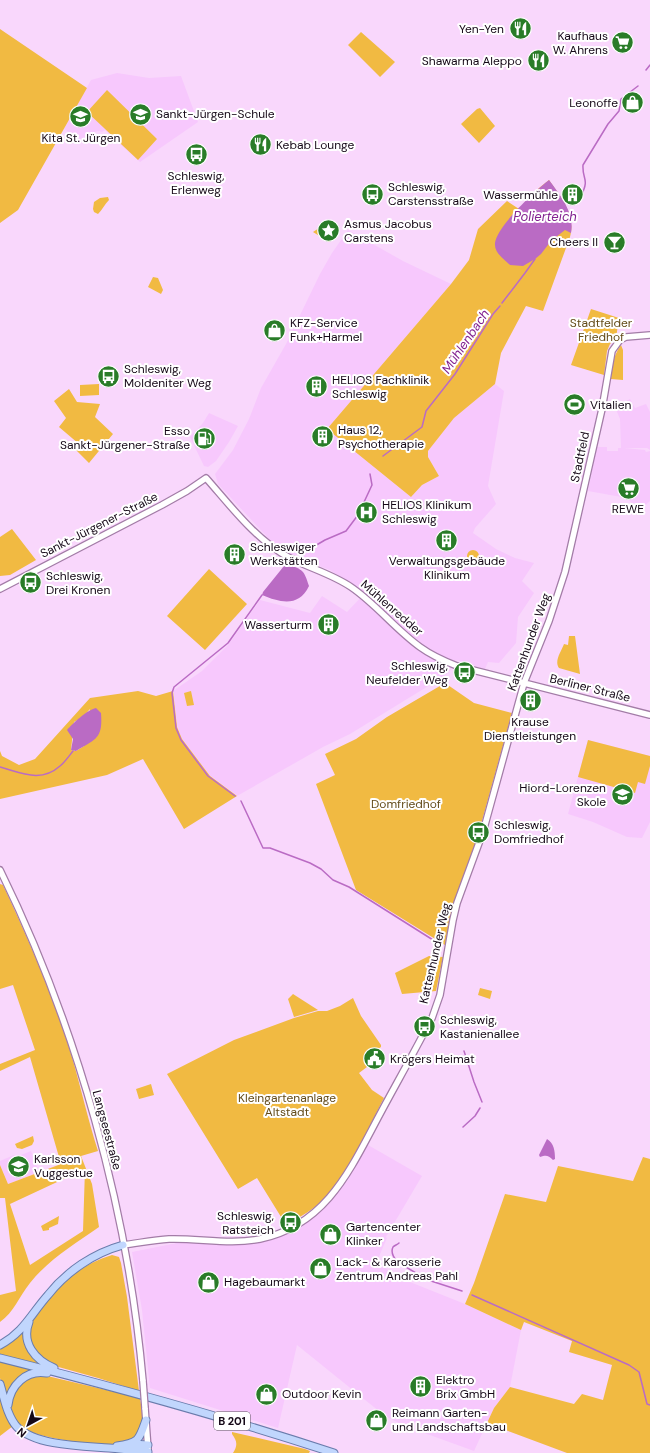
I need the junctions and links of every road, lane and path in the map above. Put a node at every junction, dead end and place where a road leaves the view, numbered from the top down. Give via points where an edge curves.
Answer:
1 (650, 334) edge
2 (206, 478) joint
3 (578, 517) joint
4 (0, 589) edge
5 (524, 683) junction
6 (650, 715) edge
7 (0, 870) edge
8 (123, 1245) junction
9 (32, 1316) junction
10 (0, 1345) edge
11 (0, 1358) edge
12 (82, 1379) junction
13 (0, 1384) edge
14 (8, 1408) junction
15 (146, 1420) junction
16 (129, 1444) junction
17 (109, 1448) junction
18 (148, 1450) edge
19 (334, 1453) edge

1 - 3 street, Stadtfeld via 620,340 612,351 602,410
2 - 4 street, Sankt-Jürgener-Straße via 187,492
2 - 5 street, Mühlenredder via 239,515 270,544 287,557 351,587 421,648 458,666
3 - 5 street, Kattenhunder Weg via 554,606
5 - 6 street, Berliner Straße
5 - 8 street, Kattenhunder Weg via 483,832 453,920 440,995 432,1018 340,1185 313,1214 276,1234 259,1239 169,1239
7 - 8 street, Langseestraße via 29,932 78,1063 101,1147
8 - 9 main road via 98,1254 74,1269 48,1294
8 - 15 street, Langseestraße, bridge via 139,1340
9 - 10 main road via 12,1339
9 - 12 main road via 27,1333 32,1352 44,1364
11 - 12 main road, B 201
12 - 14 main road via 41,1372 29,1374 11,1391
12 - 19 main road, B 201 via 192,1409
13 - 14 main road
14 - 17 main road via 16,1426 38,1438 59,1443
15 - 16 main road via 141,1434 136,1441
15 - 18 street, Langseestraße
16 - 17 main road
16 - 18 main road
17 - 18 main road

